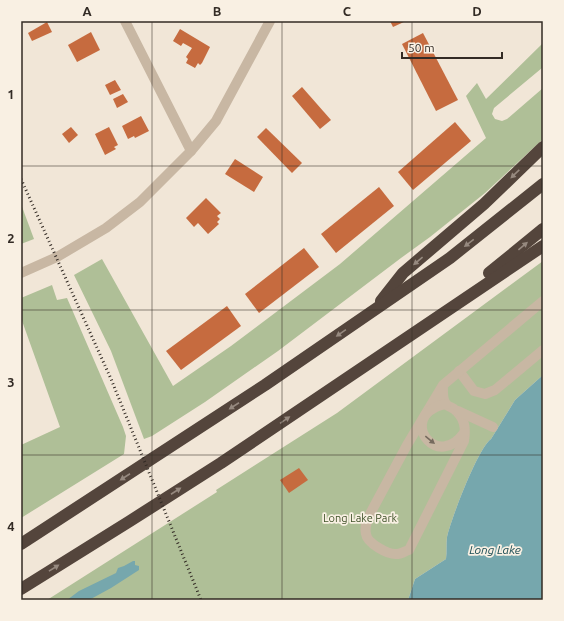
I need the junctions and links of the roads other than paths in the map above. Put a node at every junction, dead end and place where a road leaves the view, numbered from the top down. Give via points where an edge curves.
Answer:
1 (125, 21) edge
2 (270, 21) edge
3 (543, 147) edge
4 (191, 151) junction
5 (543, 184) edge
6 (543, 229) edge
7 (543, 246) edge
8 (21, 273) edge
9 (542, 303) edge
10 (373, 311) junction
11 (543, 350) edge
12 (369, 363) junction
13 (459, 371) junction
14 (443, 384) junction
15 (449, 406) junction
16 (422, 420) junction
17 (493, 427) dead end
18 (465, 431) junction
19 (21, 544) edge
20 (21, 589) edge

1 - 4 street
2 - 4 street via 216,121
3 -> 10 highway via 484,204 403,274
4 - 8 street via 140,202 106,228 57,257
5 -> 10 highway via 450,258
12 -> 6 highway
7 - 12 highway
9 - 13 street
10 -> 19 highway via 265,386
11 - 13 street via 496,390 485,394 474,391
20 -> 12 highway via 221,463
13 - 14 street
14 - 15 street via 444,400
14 - 16 street
15 - 16 street via 434,408
15 - 17 street
15 - 18 street via 463,420
16 -> 18 street via 423,433 427,440 439,446 447,447 458,441
16 - 18 street via 366,525 366,535 370,542 396,554 409,550 464,441

